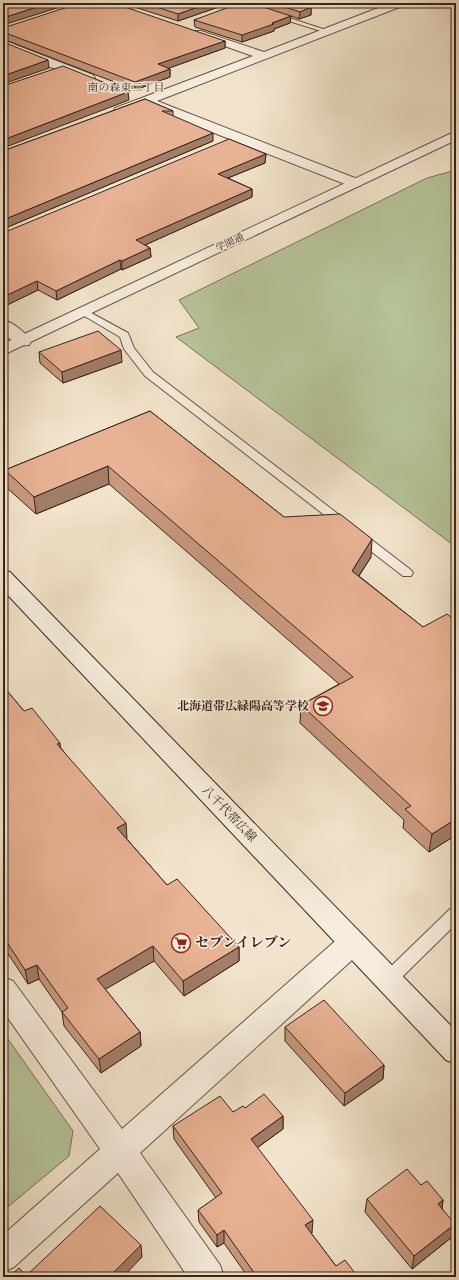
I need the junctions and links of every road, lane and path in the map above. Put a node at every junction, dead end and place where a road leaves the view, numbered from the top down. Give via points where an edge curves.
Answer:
1 (401, 3) edge
2 (270, 13) edge
3 (186, 29) edge
4 (326, 31) junction
5 (3, 44) edge
6 (262, 55) junction
7 (65, 68) junction
8 (44, 75) edge
9 (102, 83) edge
10 (132, 95) dead end
11 (146, 101) junction
12 (111, 115) edge
13 (456, 135) edge
14 (238, 136) junction
15 (216, 146) edge
16 (355, 183) junction
17 (84, 312) junction
18 (3, 325) edge
19 (22, 341) junction
20 (3, 350) edge
21 (407, 573) dead end
22 (3, 577) edge
23 (456, 914) edge
24 (352, 943) junction
25 (388, 980) junction
26 (3, 989) edge
27 (456, 1051) edge
28 (121, 1152) junction
29 (3, 1256) edge
30 (208, 1277) edge

1 - 4 street
2 - 4 lane
3 - 6 street
4 - 6 street
5 - 7 street
6 - 11 street
7 - 8 street
7 - 9 street
10 - 11 street
11 - 12 street
11 - 14 street
13 - 16 street, 学園通
14 - 15 street
14 - 16 street
16 - 17 street, 学園通
17 - 19 street, 学園通
17 - 21 lane via 124,335 130,349 149,374
18 - 19 street
19 - 20 street, 学園通
22 - 24 street, 八千代帯広線
23 - 25 lane
24 - 25 street, 八千代帯広線
24 - 28 street
25 - 27 street, 八千代帯広線
26 - 28 street
28 - 29 street
28 - 30 street

